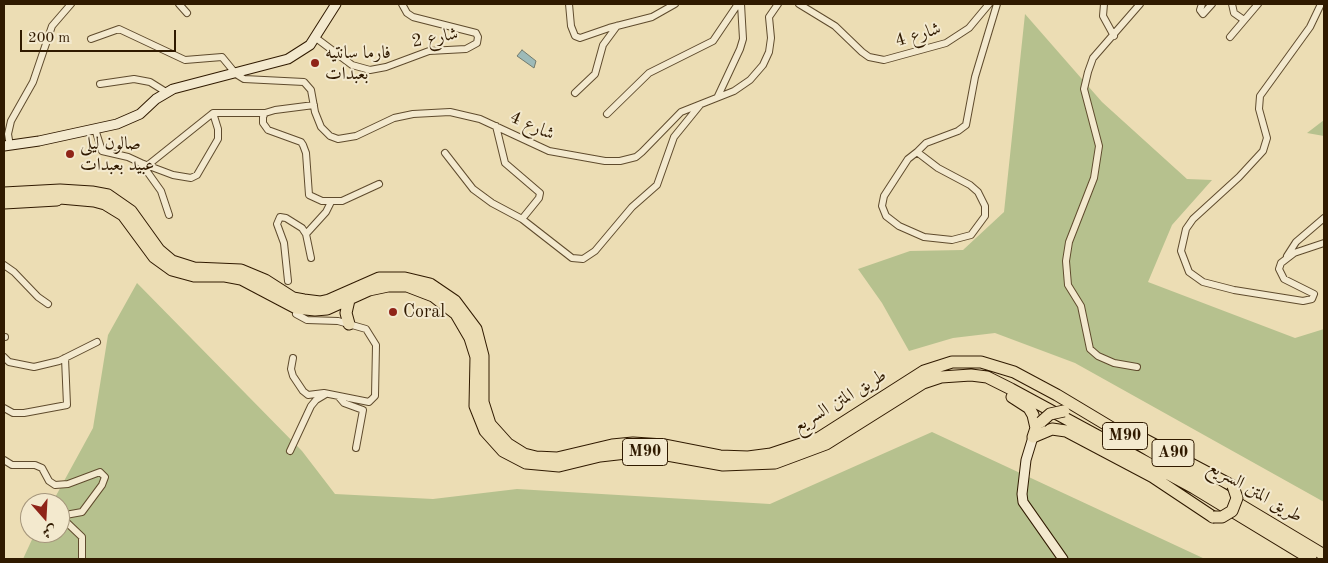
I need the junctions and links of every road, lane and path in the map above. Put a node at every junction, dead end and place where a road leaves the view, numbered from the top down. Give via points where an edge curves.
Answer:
1 (71, 4) edge
2 (179, 4) edge
3 (336, 4) edge
4 (402, 4) edge
5 (569, 4) edge
6 (675, 4) edge
7 (740, 4) edge
8 (778, 4) edge
9 (799, 4) edge
10 (989, 4) edge
11 (997, 4) edge
12 (1104, 4) edge
13 (1140, 4) edge
14 (1202, 4) edge
15 (1212, 4) edge
16 (1232, 4) edge
17 (1258, 4) edge
18 (1321, 4) edge
19 (187, 13) dead end
20 (1244, 20) junction
21 (618, 26) junction
22 (1114, 36) junction
23 (1230, 37) dead end
24 (91, 38) dead end
25 (316, 38) junction
26 (236, 74) junction
27 (100, 84) dead end
28 (166, 92) junction
29 (576, 93) dead end
30 (718, 96) junction
31 (700, 104) junction
32 (314, 105) junction
33 (213, 113) junction
34 (265, 113) junction
35 (607, 114) dead end
36 (496, 126) junction
37 (95, 129) junction
38 (7, 146) edge
39 (917, 152) junction
40 (445, 153) dead end
41 (141, 164) junction
42 (148, 165) junction
43 (379, 184) dead end
44 (4, 186) edge
45 (4, 193) edge
46 (63, 194) junction
47 (4, 198) edge
48 (332, 202) junction
49 (4, 203) edge
50 (169, 215) dead end
51 (1324, 218) edge
52 (522, 219) junction
53 (306, 234) junction
54 (1324, 243) edge
55 (1287, 257) junction
56 (311, 258) dead end
57 (4, 265) edge
58 (288, 281) dead end
59 (350, 300) junction
60 (48, 304) dead end
61 (296, 314) dead end
62 (349, 324) junction
63 (97, 342) dead end
64 (4, 357) edge
65 (65, 358) junction
66 (294, 358) dead end
67 (1137, 367) dead end
68 (936, 378) junction
69 (327, 394) junction
70 (338, 396) junction
71 (4, 408) edge
72 (1110, 426) junction
73 (1037, 429) junction
74 (356, 448) dead end
75 (290, 451) dead end
76 (4, 460) edge
77 (1176, 467) junction
78 (1153, 477) junction
79 (1194, 488) junction
80 (70, 514) edge
81 (70, 526) edge
82 (1324, 555) edge
83 (82, 559) edge
84 (1063, 559) edge
85 (1311, 559) edge

1 - 38 street via 52,26 34,82 11,121
2 - 19 street
3 - 25 main road
4 - 25 street, شارع 2 via 413,17 476,33 477,43 466,48 429,51 370,70 352,65
5 - 21 street via 569,22 578,38
6 - 21 street via 652,18
7 - 30 street via 743,39
7 - 35 street via 713,41 649,73
8 - 30 street, شارع 4 via 770,17 771,46 763,65 743,85
9 - 10 street, شارع 4 via 835,26 869,57 884,60 946,43 969,28
11 - 39 street via 974,77 966,124 958,131 926,143
12 - 22 street via 1103,16
13 - 22 street
14 - 15 street via 1200,10 1203,14
16 - 20 street via 1234,13
17 - 20 street
18 - 55 street via 1310,27 1260,96 1258,102 1267,138 1262,151 1190,223 1182,251 1189,272 1203,282 1257,294 1312,299 1314,294 1280,275 1281,263
20 - 23 street
21 - 29 street via 602,46 595,74
22 - 67 street via 1093,58 1084,89 1099,146 1094,178 1069,242 1066,261 1068,285 1081,306 1090,349 1114,363
24 - 26 street via 119,29 185,60 222,57
25 - 26 main road via 296,56
26 - 28 main road
26 - 32 street, شارع 4 via 251,80 307,83
27 - 28 street via 142,80
28 - 37 main road via 134,118
30 - 31 street, شارع 4
31 - 36 street, شارع 4 via 681,112 636,157 620,161 573,157 549,151
31 - 52 street via 674,137 657,185 632,206 586,258 572,258
32 - 34 street
32 - 36 street, شارع 4 via 322,127 338,139 356,136 394,118 413,114 460,113
33 - 34 street
33 - 42 street
33 - 42 street via 218,139 197,176 173,175
34 - 48 street via 263,123 268,130 303,145 309,195 316,200
36 - 52 street via 505,163 540,193
37 - 38 main road
37 - 41 street via 102,151 128,156
39 - 39 street via 978,192 985,216 971,235 952,240 924,237 886,216 882,202 884,196 908,159
40 - 52 street via 473,189
41 - 42 street
41 - 50 street via 161,191
43 - 48 street via 353,198
44 - 46 highway via 44,186
45 - 46 highway, M90
46 - 47 highway, M90
46 - 49 highway
46 - 59 highway, طريق المتن السريع / M90 via 116,210 131,223 154,257 172,270 183,274 241,279 290,306 308,310 327,309
46 - 72 highway, طريق المتن السريع / M90 via 100,193 120,202 172,261 194,268 241,270 265,280 293,298 320,302 379,278 405,278 430,284 455,301 476,330 483,356 482,402 490,424 508,444 536,458 557,458 633,443 664,445 720,456 771,454 819,438 924,372 962,361 989,363 1014,372
48 - 53 street
51 - 55 street via 1296,242
53 - 56 street
53 - 58 street via 286,218 277,220 284,243
54 - 55 street
57 - 60 street
59 - 62 highway via 346,313
59 - 68 highway, طريق المتن السريع / M90 via 369,290 401,286 427,292 444,304 464,325 474,349 475,406 485,431 502,451 520,461 540,466 559,466 635,452 723,465 775,463 826,444 900,396
61 - 62 street via 306,320
62 - 70 street via 366,329 376,345 376,394 369,402
63 - 65 street
64 - 65 street via 9,362 34,367
65 - 71 street via 67,405 24,413 13,413
66 - 69 street via 292,372 302,391 308,395
68 - 73 highway via 978,382 1008,394 1029,408
68 - 79 highway, طريق المتن السريع / M90 via 972,375 998,382
69 - 70 street
69 - 75 street via 311,406
70 - 74 street via 344,403 363,410
72 - 77 highway, طريق المتن السريع / M90
72 - 78 highway, A90, bridge via 1137,435 1233,486 1237,498 1232,511 1222,517 1213,517
73 - 77 highway, A90, bridge via 1050,414 1064,411 1157,462
73 - 78 highway via 1060,429
73 - 84 main road via 1026,460 1023,502
76 - 80 street via 12,465 42,468 55,485 68,484 100,472 104,477 102,485 82,512
77 - 82 highway, طريق المتن السريع / M90
78 - 79 highway, A90
79 - 85 highway, طريق المتن السريع / M90
81 - 83 street via 82,537

